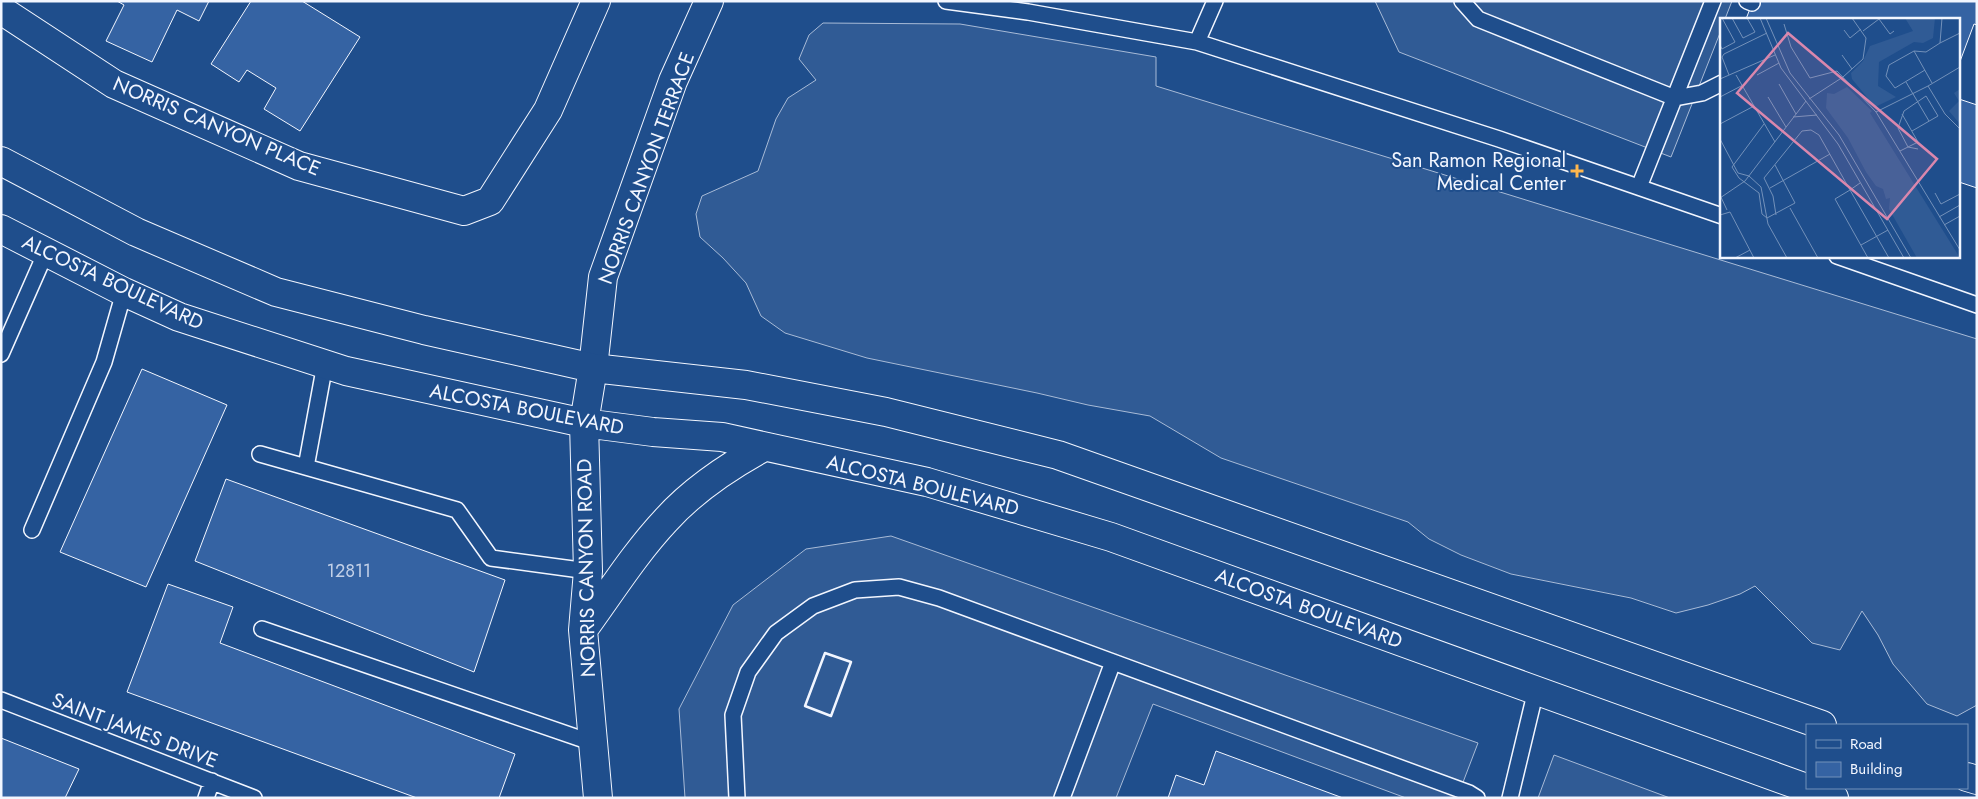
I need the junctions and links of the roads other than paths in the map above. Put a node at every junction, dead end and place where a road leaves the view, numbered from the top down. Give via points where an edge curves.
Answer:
1 (596, 1) edge
2 (709, 1) edge
3 (946, 1) edge
4 (1215, 1) edge
5 (1462, 1) edge
6 (1713, 1) edge
7 (1, 10) edge
8 (1197, 42) junction
9 (1720, 84) edge
10 (1675, 98) junction
11 (1, 161) edge
12 (1639, 187) junction
13 (1720, 215) edge
14 (1, 229) edge
15 (46, 252) junction
16 (1843, 258) edge
17 (124, 292) junction
18 (1977, 305) edge
19 (1, 354) edge
20 (325, 364) junction
21 (593, 368) junction
22 (584, 423) junction
23 (764, 447) junction
24 (260, 454) dead end
25 (306, 467) junction
26 (32, 530) dead end
27 (588, 572) junction
28 (262, 629) dead end
29 (583, 630) junction
30 (1113, 662) junction
31 (1536, 690) junction
32 (1, 700) edge
33 (1819, 724) edge
34 (593, 743) junction
35 (212, 781) junction
36 (1806, 788) edge
37 (1809, 789) edge
38 (206, 798) edge
39 (254, 798) edge
40 (598, 798) edge
41 (737, 798) edge
42 (1062, 798) edge
43 (1477, 798) edge
44 (1510, 798) edge
45 (1834, 798) edge

1 - 7 main road, NORRIS CANYON PLACE via 548,110 490,201 464,211 299,166 114,84
2 - 21 main road, NORRIS CANYON TERRACE via 673,82 604,277
3 - 8 lane
4 - 8 lane
5 - 10 lane via 1478,19
6 - 10 lane
8 - 12 lane
9 - 10 lane via 1702,93
10 - 12 lane
11 - 21 main road via 136,232 276,292
12 - 13 lane
14 - 15 main road, ALCOSTA BOULEVARD
15 - 17 main road, ALCOSTA BOULEVARD
15 - 19 lane
16 - 18 lane
17 - 20 main road, ALCOSTA BOULEVARD via 179,317
17 - 26 lane via 104,362
20 - 22 main road, ALCOSTA BOULEVARD
20 - 25 lane
21 - 22 main road, NORRIS CANYON ROAD
21 - 33 main road via 746,385 886,412 1058,455
22 - 23 main road, ALCOSTA BOULEVARD via 722,437
22 - 27 main road, NORRIS CANYON ROAD
23 - 29 main road via 733,464 667,518
23 - 31 main road, ALCOSTA BOULEVARD via 927,482 1111,537
24 - 25 lane
25 - 27 lane via 458,510 491,558
27 - 29 main road, NORRIS CANYON ROAD
28 - 34 lane
29 - 34 main road, NORRIS CANYON ROAD
30 - 41 lane via 899,587 855,590 813,606 776,633 748,672 732,716
30 - 42 lane
30 - 43 lane
31 - 36 main road, ALCOSTA BOULEVARD
31 - 44 lane
32 - 35 lane, SAINT JAMES DRIVE
34 - 40 main road, NORRIS CANYON ROAD
35 - 38 lane
35 - 39 lane, SAINT JAMES DRIVE
37 - 45 main road, ALCOSTA BOULEVARD

